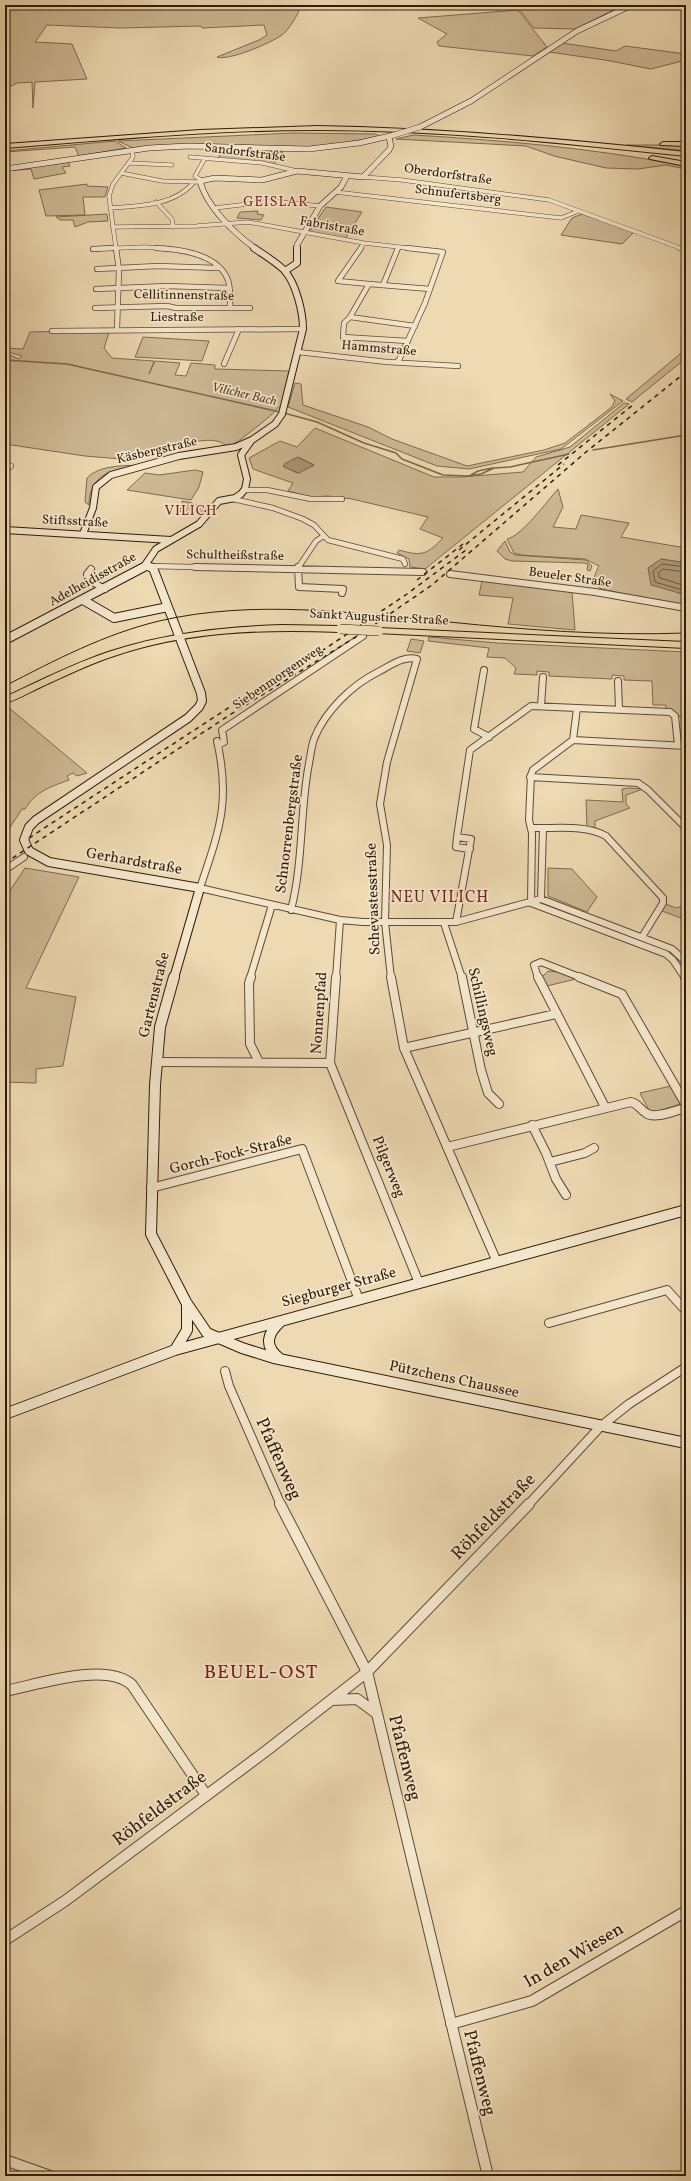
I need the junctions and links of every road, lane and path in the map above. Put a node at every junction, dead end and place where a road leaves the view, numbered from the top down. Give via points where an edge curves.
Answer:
1 (632, 5) edge
2 (392, 136) junction
3 (375, 140) junction
4 (580, 142) junction
5 (558, 143) junction
6 (390, 144) junction
7 (686, 144) edge
8 (5, 147) edge
9 (132, 150) junction
10 (686, 154) edge
11 (190, 157) dead end
12 (686, 157) edge
13 (205, 158) junction
14 (130, 163) junction
15 (686, 164) edge
16 (172, 165) dead end
17 (5, 169) edge
18 (297, 171) junction
19 (121, 173) junction
20 (347, 176) junction
21 (363, 177) junction
22 (198, 182) junction
23 (335, 192) junction
24 (156, 202) junction
25 (320, 206) junction
26 (110, 208) junction
27 (214, 208) junction
28 (576, 212) junction
29 (226, 223) junction
30 (112, 227) junction
31 (173, 227) junction
32 (305, 233) junction
33 (364, 243) junction
34 (116, 248) junction
35 (398, 248) junction
36 (93, 249) dead end
37 (686, 250) edge
38 (118, 268) junction
39 (219, 268) junction
40 (97, 269) dead end
41 (285, 270) junction
42 (369, 284) junction
43 (383, 285) junction
44 (119, 288) junction
45 (229, 288) junction
46 (96, 289) dead end
47 (430, 289) junction
48 (118, 307) junction
49 (95, 308) dead end
50 (230, 308) junction
51 (250, 308) dead end
52 (350, 317) junction
53 (415, 326) junction
54 (117, 329) junction
55 (239, 329) junction
56 (303, 330) junction
57 (52, 331) dead end
58 (408, 341) junction
59 (298, 352) junction
60 (396, 362) junction
61 (224, 364) dead end
62 (458, 366) dead end
63 (252, 440) junction
64 (236, 447) junction
65 (243, 452) junction
66 (5, 464) edge
67 (5, 471) edge
68 (245, 490) junction
69 (233, 499) junction
70 (342, 499) dead end
71 (5, 530) edge
72 (83, 534) junction
73 (322, 537) junction
74 (144, 538) junction
75 (171, 540) junction
76 (154, 551) junction
77 (405, 564) dead end
78 (146, 566) junction
79 (171, 566) junction
80 (91, 569) dead end
81 (298, 569) junction
82 (423, 572) dead end
83 (450, 574) dead end
84 (104, 589) junction
85 (342, 593) dead end
86 (83, 600) junction
87 (168, 607) junction
88 (686, 608) edge
89 (181, 636) junction
90 (363, 636) dead end
91 (6, 639) edge
92 (686, 645) edge
93 (399, 660) joint
94 (75, 668) junction
95 (484, 670) dead end
96 (543, 677) dead end
97 (618, 681) dead end
98 (5, 696) edge
99 (5, 700) edge
100 (541, 706) junction
101 (577, 708) junction
102 (619, 709) junction
103 (489, 737) junction
104 (573, 740) junction
105 (218, 743) joint
106 (678, 745) junction
107 (686, 746) edge
108 (530, 778) junction
109 (531, 828) junction
110 (543, 828) junction
111 (686, 828) edge
112 (457, 837) junction
113 (470, 849) junction
114 (24, 857) dead end
115 (5, 870) edge
116 (200, 888) junction
117 (541, 899) junction
118 (531, 903) junction
119 (272, 905) junction
120 (291, 910) junction
121 (340, 920) junction
122 (385, 922) junction
123 (456, 922) junction
124 (444, 923) junction
125 (642, 937) junction
126 (683, 955) edge
127 (673, 960) junction
128 (686, 962) edge
129 (686, 979) edge
130 (556, 1014) junction
131 (473, 1032) junction
132 (404, 1048) junction
133 (157, 1062) junction
134 (259, 1062) junction
135 (330, 1063) junction
136 (499, 1104) dead end
137 (686, 1105) edge
138 (606, 1107) junction
139 (686, 1108) edge
140 (532, 1126) junction
141 (447, 1147) junction
142 (594, 1148) dead end
143 (550, 1162) junction
144 (151, 1188) junction
145 (566, 1195) dead end
146 (686, 1210) edge
147 (497, 1262) junction
148 (419, 1283) junction
149 (359, 1300) junction
150 (186, 1302) junction
151 (686, 1311) edge
152 (284, 1320) junction
153 (549, 1323) dead end
154 (217, 1339) junction
155 (175, 1350) junction
156 (281, 1359) junction
157 (686, 1367) edge
158 (225, 1371) dead end
159 (5, 1414) edge
160 (600, 1427) junction
161 (686, 1444) edge
162 (368, 1672) junction
163 (5, 1691) edge
164 (332, 1700) junction
165 (376, 1713) junction
166 (206, 1795) junction
167 (686, 1911) edge
168 (5, 1940) edge
169 (451, 2024) junction
170 (5, 2160) edge
171 (50, 2176) edge
172 (488, 2176) edge

1 - 2 street, bridge via 577,31 472,101 420,127
2 - 3 street
2 - 6 street
3 - 6 street
3 - 9 street via 309,149 188,146
4 - 7 highway
4 - 8 highway via 452,132 315,128 185,132
4 - 10 highway
5 - 8 highway via 449,135 314,131 184,134
5 - 12 highway
5 - 15 highway
6 - 21 street via 389,150
9 - 14 street via 133,157
9 - 17 street
11 - 13 street, Sandorfstraße
13 - 18 street, Sandorfstraße via 258,163
13 - 22 street via 195,176
14 - 16 street
14 - 19 street
18 - 20 street, Oberdorfstraße
18 - 22 street, Oberdorfstraße via 262,180 215,178
19 - 22 street via 162,181
19 - 26 street via 110,189
20 - 21 street, Oberdorfstraße
20 - 23 street
21 - 28 street, Oberdorfstraße via 549,200
22 - 24 street via 180,196
22 - 27 street
23 - 25 street
23 - 28 street, Schnufertsberg via 561,218
24 - 26 street
24 - 31 street via 172,220
25 - 27 street via 272,201
25 - 32 street
26 - 30 street
27 - 29 street
28 - 37 street, Oberdorfstraße
29 - 31 street, Fabristraße
29 - 32 street, Fabristraße via 256,222
29 - 41 street via 241,238
30 - 31 street, Fabristraße
30 - 34 street
32 - 33 street, Fabristraße
32 - 41 street via 297,245 297,263
33 - 35 street, Fabristraße
33 - 42 street via 338,281
34 - 36 street
34 - 38 street
34 - 39 street via 169,249 200,257
35 - 43 street
35 - 47 street, Fabristraße via 441,251 444,254
38 - 39 street
38 - 40 street
38 - 44 street
39 - 45 street via 227,277
41 - 56 street via 297,294
42 - 43 street
42 - 52 street
43 - 47 street
44 - 45 street
44 - 46 street
44 - 48 street
45 - 50 street
47 - 53 street
48 - 49 street, Cellitinnenstraße
48 - 50 street, Cellitinnenstraße
48 - 54 street
50 - 51 street, Cellitinnenstraße
52 - 53 street
52 - 58 street via 344,323 343,337
53 - 58 street
54 - 55 street, Liestraße
54 - 57 street, Liestraße
55 - 56 street, Liestraße
55 - 61 street
56 - 59 street
58 - 60 street
59 - 60 street, Hammstraße
59 - 63 street via 283,413 274,424
60 - 62 street, Hammstraße
63 - 64 street, Käsbergstraße
63 - 65 street
64 - 65 street
64 - 72 street, Käsbergstraße via 179,456 121,471 102,481 94,494 93,508
65 - 68 street via 248,480
66 - 67 street via 11,466
68 - 69 street, Adelheidisstraße
68 - 70 street via 267,490 312,499
69 - 73 street via 308,521 316,526
69 - 75 street, Adelheidisstraße via 220,500 205,519 185,534
71 - 72 street, Stiftsstraße
72 - 74 street, Stiftsstraße
73 - 77 street via 392,555 403,559
73 - 81 street, Schultheißstraße via 316,541
74 - 75 street, Stiftsstraße
74 - 76 street via 154,541
75 - 76 street, Adelheidisstraße
76 - 78 street, Adelheidisstraße
76 - 79 street, Schultheißstraße via 154,558
78 - 79 street, Schultheißstraße
78 - 84 street, Adelheidisstraße
78 - 87 street, Gerhardstraße via 153,568
79 - 81 street, Schultheißstraße
80 - 84 street via 87,579
81 - 82 street, Schultheißstraße
81 - 85 street, Schultheißstraße via 299,586 343,589
83 - 88 street, Beueler Straße via 595,592
84 - 86 street, Adelheidisstraße
86 - 87 street via 114,618
86 - 91 street, Adelheidisstraße
87 - 89 street, Gerhardstraße
89 - 92 main road, Sankt Augustiner Straße, bridge via 243,628 278,627
89 - 94 main road, Sankt Augustiner Straße via 112,654
89 - 116 street, Gerhardstraße via 202,694 198,709 39,818 26,831 24,844 34,856 49,862
90 - 105 street, Siebenmorgenweg via 222,730 224,742
93 - 120 street, Schnorrenbergstraße via 374,674 342,698 314,739 305,787 298,882
93 - 122 street, Schevastesstraße via 408,657 417,659 387,762 380,804 380,817 387,845
94 - 98 main road, Sankt Augustiner Straße
94 - 99 main road, Sankt Augustiner Straße
95 - 103 street via 474,729
96 - 100 street
97 - 102 street
100 - 101 street
100 - 103 street via 531,706
101 - 102 street
101 - 104 street
102 - 106 street via 671,712 675,716
103 - 112 street via 470,750
104 - 106 street
104 - 108 street via 533,770
105 - 116 street, Gartenstraße via 224,799
106 - 107 street
108 - 109 street
108 - 111 street via 638,783
109 - 110 street
109 - 118 street
110 - 117 street
110 - 125 street via 602,833 661,894 663,903
112 - 113 street via 456,847
112 - 113 street via 471,839
113 - 123 street
114 - 115 street
116 - 119 street, Gerhardstraße
116 - 133 street, Gartenstraße via 163,1016
117 - 118 street, Gerhardstraße
117 - 125 street
118 - 123 street, Gerhardstraße
118 - 127 street via 658,951
119 - 120 street, Gerhardstraße
119 - 134 street via 248,992 250,1044
120 - 121 street, Gerhardstraße
121 - 122 street, Gerhardstraße
121 - 135 street, Nonnenpfad
122 - 124 street, Gerhardstraße
122 - 132 street, Schevastesstraße via 392,987
123 - 124 street, Gerhardstraße
124 - 131 street, Schillingsweg via 462,978
125 - 126 street
126 - 127 street
126 - 128 street
127 - 129 street
130 - 131 street
130 - 137 street via 534,970 534,965 541,962 622,994
130 - 138 street
131 - 132 street
131 - 136 street, Schillingsweg via 488,1093
132 - 141 street, Schevastesstraße
133 - 134 street, Nonnenpfad
133 - 144 street, Gartenstraße
134 - 135 street, Nonnenpfad
135 - 148 street, Pilgerweg
138 - 139 street via 631,1102 638,1104 645,1113 652,1116
138 - 140 street
140 - 141 street
140 - 143 street
141 - 147 street, Schevastesstraße
142 - 143 street
143 - 145 street via 551,1171
144 - 149 street, Gorch-Fock-Straße via 302,1149
144 - 150 street, Gartenstraße via 151,1234
146 - 147 street, Siegburger Straße
147 - 148 street, Siegburger Straße
148 - 149 street, Siegburger Straße
149 - 152 street, Siegburger Straße
150 - 154 street, Gartenstraße via 207,1333
150 - 155 street, Gartenstraße via 187,1330
151 - 153 street via 667,1290
152 - 154 street, Siegburger Straße
152 - 156 street via 272,1328 267,1337 268,1347
154 - 155 street, Siegburger Straße
154 - 156 street, Pützchens Chaussee
155 - 159 street, Siegburger Straße
156 - 160 street, Pützchens Chaussee
157 - 160 street, Röhfeldstraße via 629,1404
158 - 162 street, Pfaffenweg via 272,1486
160 - 161 street, Pützchens Chaussee
160 - 162 street, Röhfeldstraße
162 - 164 street, Röhfeldstraße
162 - 165 street, Pfaffenweg
163 - 166 street via 78,1678 119,1676 132,1685
164 - 165 street via 357,1699
164 - 166 street, Röhfeldstraße
165 - 169 street, Pfaffenweg
166 - 168 street, Röhfeldstraße via 65,1901
167 - 169 street, In den Wiesen via 532,2001
169 - 172 street, Pfaffenweg
170 - 171 street

